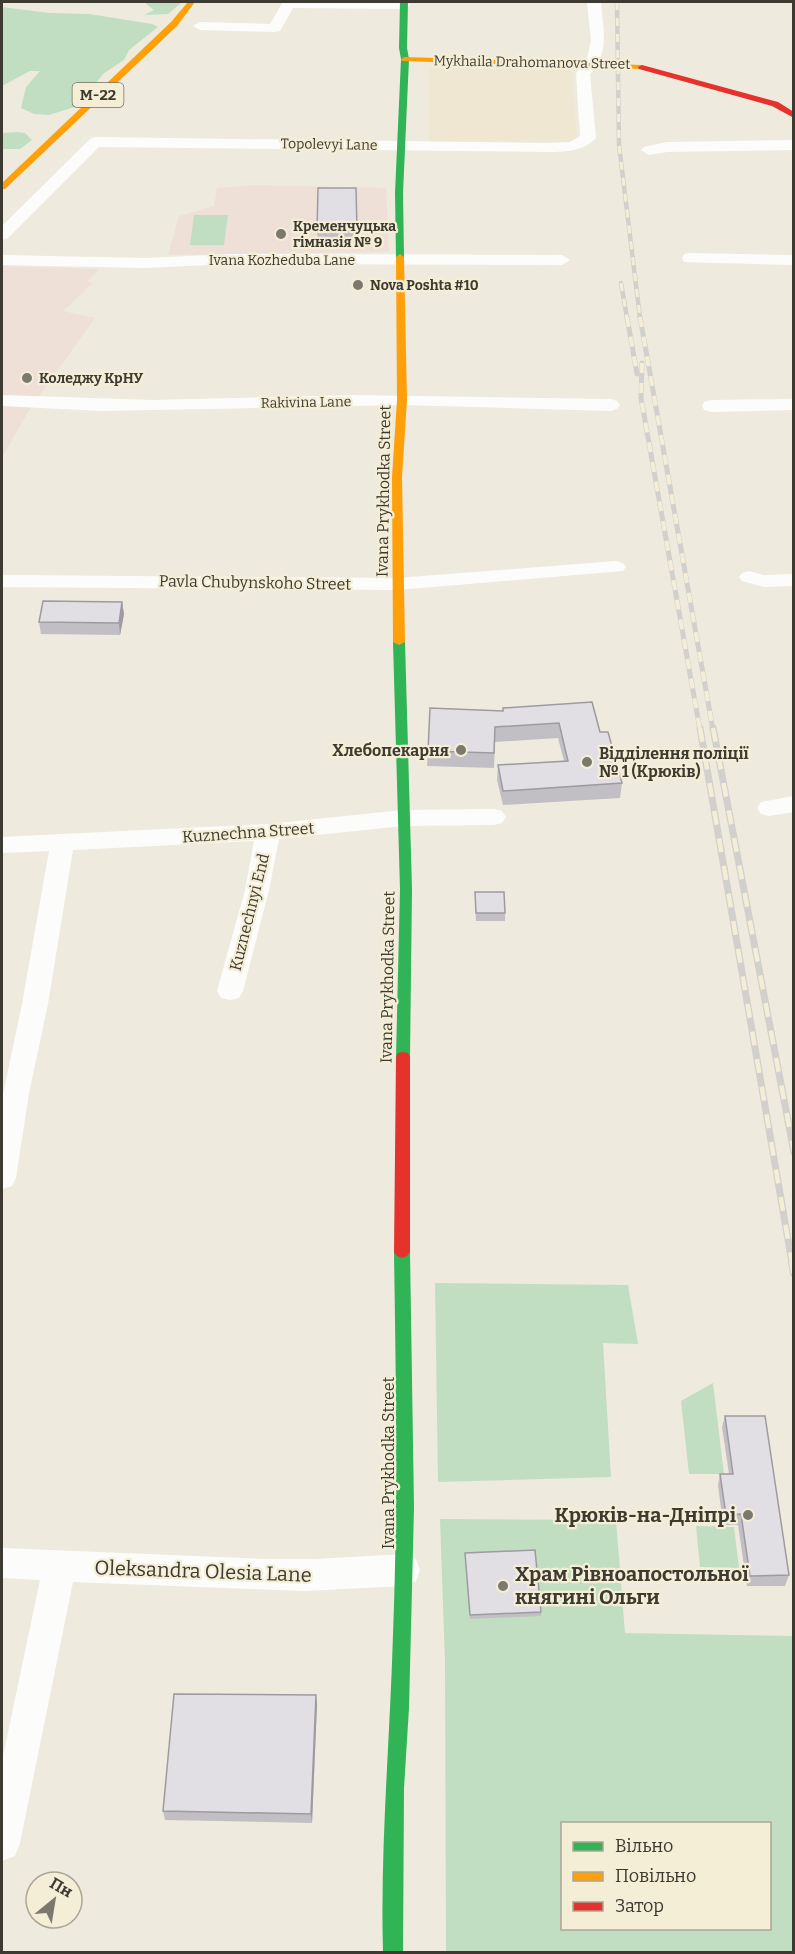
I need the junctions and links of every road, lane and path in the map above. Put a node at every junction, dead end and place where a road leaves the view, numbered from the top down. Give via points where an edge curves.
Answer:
1 (191, 2) edge
2 (594, 2) edge
3 (404, 3) edge
4 (200, 26) dead end
5 (405, 59) junction
6 (593, 63) junction
7 (794, 116) edge
8 (401, 145) junction
9 (794, 145) edge
10 (649, 150) dead end
11 (2, 186) edge
12 (2, 235) edge
13 (690, 258) dead end
14 (2, 260) edge
15 (400, 260) junction
16 (562, 260) dead end
17 (794, 260) edge
18 (402, 400) junction
19 (2, 401) edge
20 (794, 404) edge
21 (611, 405) dead end
22 (711, 406) dead end
23 (616, 567) dead end
24 (749, 577) dead end
25 (794, 580) edge
26 (2, 581) edge
27 (397, 584) junction
28 (794, 804) edge
29 (769, 808) dead end
30 (494, 817) dead end
31 (403, 818) junction
32 (268, 832) junction
33 (62, 842) junction
34 (2, 845) edge
35 (230, 991) dead end
36 (2, 1178) edge
37 (2, 1563) edge
38 (60, 1566) junction
39 (404, 1570) junction
40 (2, 1843) edge
41 (393, 1953) edge

1 - 11 main road, М-22 via 174,24
2 - 6 street via 598,41
3 - 4 street via 288,4 275,28
3 - 5 main road, Ivana Prykhodka Street
5 - 6 main road, Mykhaila Drahomanova Street
5 - 8 main road, Ivana Prykhodka Street
6 - 7 main road, Mykhaila Drahomanova Street via 654,69 775,104
6 - 8 street, Topolevyi Lane via 583,73 588,138 582,143 564,147
8 - 12 street, Topolevyi Lane via 95,142
8 - 15 main road, Ivana Prykhodka Street
9 - 10 street
13 - 17 street
14 - 15 street, Ivana Kozheduba Lane
15 - 16 street, Ivana Kozheduba Lane
15 - 18 main road, Ivana Prykhodka Street
18 - 19 street, Rakivina Lane via 176,405
18 - 21 street, Rakivina Lane
18 - 27 main road, Ivana Prykhodka Street
20 - 22 street
23 - 27 street, Pavla Chubynskoho Street
24 - 25 street
26 - 27 street, Pavla Chubynskoho Street
27 - 31 main road, Ivana Prykhodka Street
28 - 29 street
30 - 31 street, Kuznechna Street
31 - 32 street, Kuznechna Street
31 - 39 main road, Ivana Prykhodka Street
32 - 33 street, Kuznechna Street
32 - 35 street, Kuznechnyi End
33 - 34 street, Kuznechna Street
33 - 36 street
37 - 38 street, Oleksandra Olesia Lane
38 - 39 street, Oleksandra Olesia Lane via 201,1574 308,1575
38 - 40 street
39 - 41 main road, Ivana Prykhodka Street

